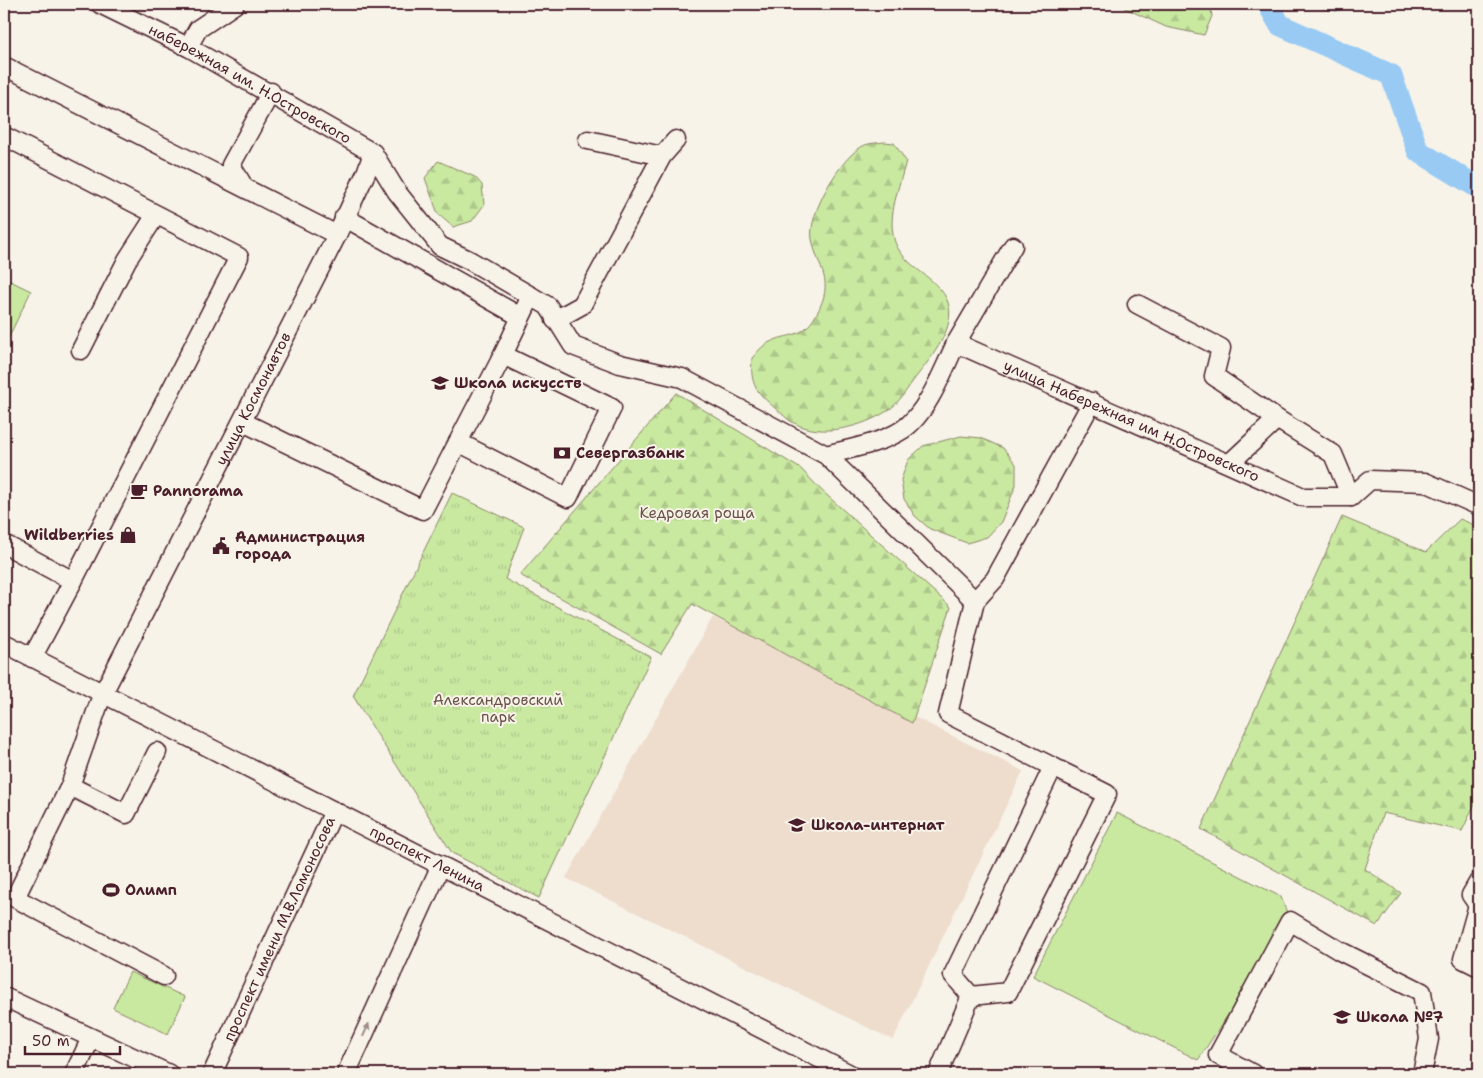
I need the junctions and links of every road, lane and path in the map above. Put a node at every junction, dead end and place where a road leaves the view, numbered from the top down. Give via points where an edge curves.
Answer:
1 (100, 4) edge
2 (235, 4) edge
3 (188, 46) junction
4 (4, 66) edge
5 (271, 92) junction
6 (4, 136) edge
7 (588, 140) dead end
8 (676, 140) dead end
9 (373, 153) junction
10 (662, 156) junction
11 (244, 187) junction
12 (156, 215) junction
13 (344, 217) junction
14 (337, 235) junction
15 (1013, 246) dead end
16 (531, 296) junction
17 (1137, 304) dead end
18 (520, 316) junction
19 (555, 320) junction
20 (956, 343) junction
21 (81, 350) dead end
22 (503, 355) junction
23 (1092, 402) junction
24 (1277, 419) junction
25 (243, 422) junction
26 (458, 442) junction
27 (826, 455) junction
28 (1230, 463) junction
29 (1351, 497) junction
30 (1479, 506) edge
31 (4, 544) edge
32 (72, 581) junction
33 (975, 601) junction
34 (4, 643) edge
35 (32, 658) junction
36 (102, 695) junction
37 (157, 752) dead end
38 (1053, 767) junction
39 (70, 786) junction
40 (334, 811) junction
41 (441, 865) junction
42 (1479, 881) edge
43 (1479, 968) edge
44 (164, 976) dead end
45 (971, 996) junction
46 (4, 998) edge
47 (91, 1038) junction
48 (74, 1074) edge
49 (169, 1074) edge
50 (212, 1074) edge
51 (346, 1074) edge
52 (850, 1074) edge
53 (938, 1074) edge
54 (1253, 1074) edge
55 (1422, 1074) edge

1 - 3 street, набережная им. Н.Островского
2 - 3 street via 198,29
3 - 5 street, набережная им. Н.Островского
4 - 11 street
5 - 9 street, набережная им. Н.Островского
5 - 11 street via 231,165
6 - 12 street
7 - 10 street
8 - 10 street
9 - 13 street, улица Космонавтов
9 - 16 street via 397,192 440,246
10 - 19 street via 582,305
11 - 14 street
12 - 21 street via 127,260
12 - 32 street via 239,257
13 - 14 street, улица Космонавтов
13 - 18 street
14 - 25 street, улица Космонавтов
15 - 20 street
16 - 18 street
16 - 19 street via 548,306
17 - 24 street via 1221,348 1214,376
18 - 22 street
19 - 27 street via 574,346 620,364 682,378
20 - 23 street, улица Набережная им Н.Островского
20 - 27 street via 930,400 903,430 862,446
22 - 26 street
22 - 26 street via 612,408 568,498
23 - 28 street, улица Набережная им Н.Островского
23 - 33 street via 995,578
24 - 28 street
24 - 29 street via 1333,454
25 - 26 street via 422,510
25 - 36 street, улица Космонавтов
27 - 33 street
28 - 29 street, улица Набережная им Н.Островского via 1303,497
29 - 30 street via 1370,480 1425,482
31 - 32 street
32 - 35 street
33 - 38 street via 948,714
34 - 35 street, проспект Ленина
35 - 36 street, проспект Ленина
36 - 39 street, улица Космонавтов
36 - 40 street, проспект Ленина
37 - 39 street via 126,814
38 - 45 street via 953,975
38 - 45 street via 1107,794 1008,992
39 - 44 street, улица Космонавтов via 15,898
40 - 41 street, проспект Ленина
40 - 50 street, проспект имени М.В.Ломоносова
51 -> 41 street
41 - 52 street, проспект Ленина
42 - 43 street via 1471,895 1478,905 1463,959
45 - 53 street
46 - 47 street
47 - 48 street
47 - 49 street
54 - 55 street via 1218,1055 1290,921 1340,951 1422,992 1429,1039

